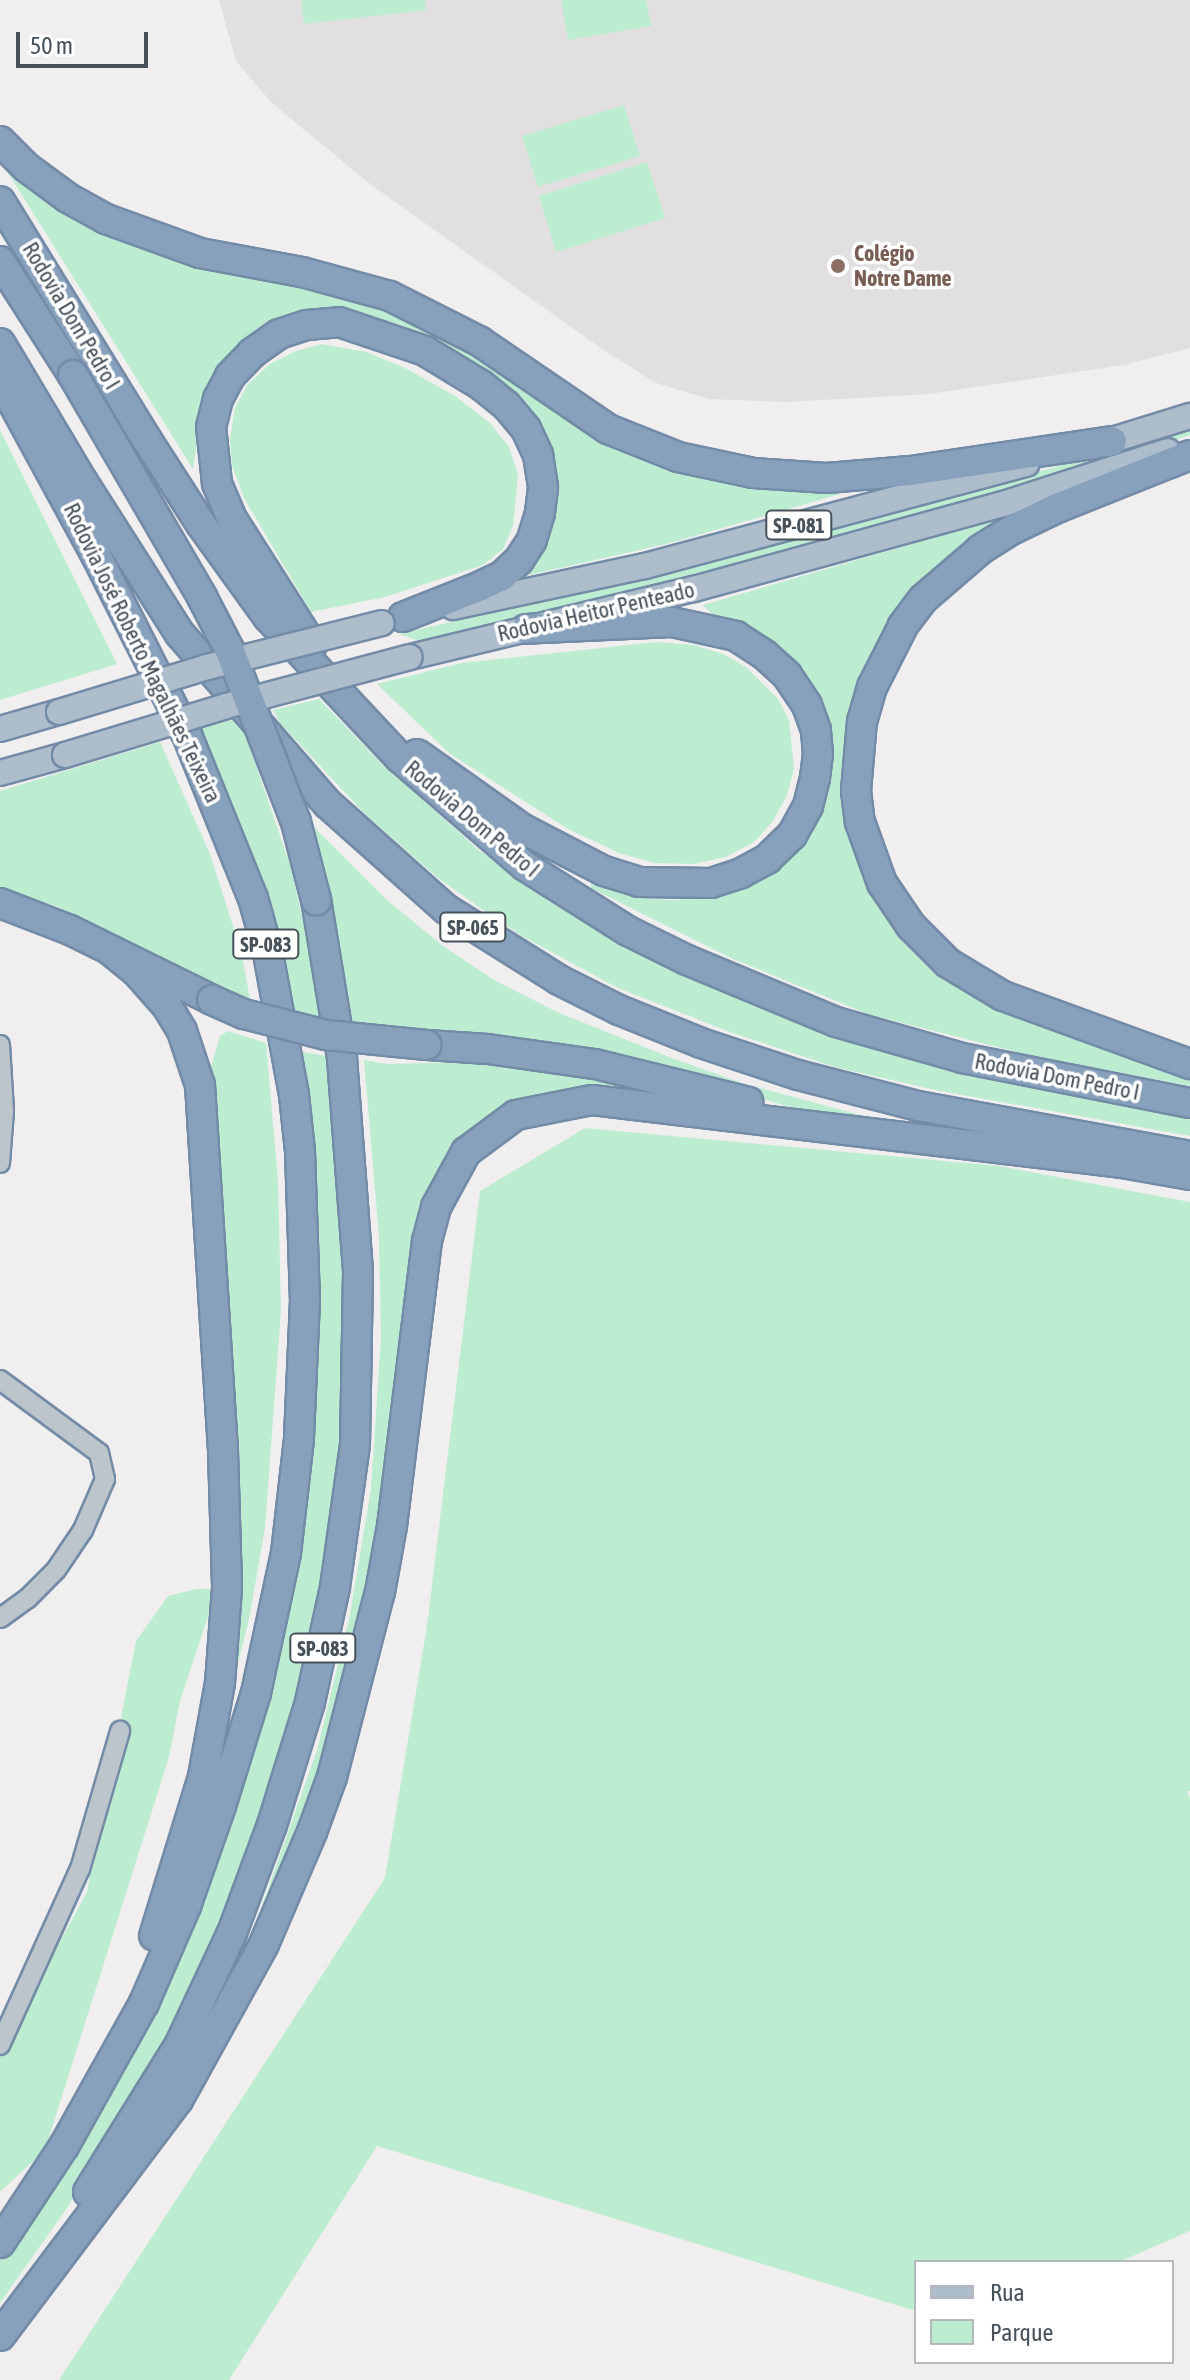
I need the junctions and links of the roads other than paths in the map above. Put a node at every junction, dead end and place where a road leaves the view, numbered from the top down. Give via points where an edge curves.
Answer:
1 (0, 141) edge
2 (0, 201) edge
3 (0, 261) edge
4 (0, 343) edge
5 (0, 379) edge
6 (1190, 416) edge
7 (1112, 441) junction
8 (1190, 444) edge
9 (1190, 455) edge
10 (393, 620) junction
11 (526, 629) junction
12 (353, 705) junction
13 (0, 729) edge
14 (0, 773) edge
15 (0, 903) edge
16 (110, 950) junction
17 (0, 1045) edge
18 (1190, 1064) edge
19 (1190, 1103) edge
20 (871, 1134) junction
21 (1190, 1156) edge
22 (0, 1163) edge
23 (1190, 1175) edge
24 (0, 1380) edge
25 (0, 1618) edge
26 (120, 1731) dead end
27 (0, 2045) edge
28 (39, 2184) junction
29 (0, 2243) edge
30 (0, 2322) edge
31 (0, 2336) edge

1 - 7 highway via 57,190 106,219 200,253 390,296 479,341 608,429 678,457 753,473 827,478
2 - 12 highway, Rodovia Dom Pedro I via 236,575 268,617
3 - 30 highway, SP-083, bridge via 202,597 230,651 296,822 316,900 342,1058 360,1333 347,1520 321,1656 254,1877 205,1992 148,2100
4 - 21 highway, SP-065 via 180,634 328,804 446,909 559,980 619,1010 770,1066 918,1106
5 - 28 highway, Rodovia José Roberto Magalhães Teixeira / SP-083 via 187,735 253,898 294,1095 305,1300 300,1426 286,1553 239,1748 186,1906 144,2003
6 - 7 main road, Rodovia Heitor Penteado / SP-081
7 - 10 main road, Rodovia Heitor Penteado / SP-081 via 645,566
8 - 11 main road, Rodovia Heitor Penteado / SP-081 via 902,532
9 - 18 highway via 1013,529 923,599 872,687 862,721 856,791 860,822 882,883 911,926 948,963 1003,996
10 - 12 highway via 502,576 519,560 540,513 538,455 506,405 425,351 339,322 279,334 230,376 218,399 211,427 217,483 232,519
10 - 13 main road, Rodovia Heitor Penteado, bridge via 207,667
11 - 12 highway via 672,622 736,636 765,655 787,675 816,730 815,778 792,835 767,859 711,883 639,882 591,865 523,829
11 - 14 main road, Rodovia Heitor Penteado / SP-081, bridge via 226,706
12 - 19 highway, Rodovia Dom Pedro I via 442,798 525,866 628,931 687,960 888,1039
15 - 16 highway
16 - 20 highway, bridge via 244,1014 326,1035 547,1057 640,1073
16 - 28 highway via 167,1006 182,1031 200,1085 224,1479 225,1635 203,1777 159,1924
17 - 22 street
20 - 23 highway
20 - 31 highway via 592,1100 516,1115 466,1152 436,1207 427,1241 380,1592 332,1777 312,1832 264,1944 178,2100
24 - 25 street via 99,1453 105,1479 83,1530 56,1570
26 - 27 street via 80,1869
28 - 29 highway, Rodovia José Roberto Magalhães Teixeira / SP-083

